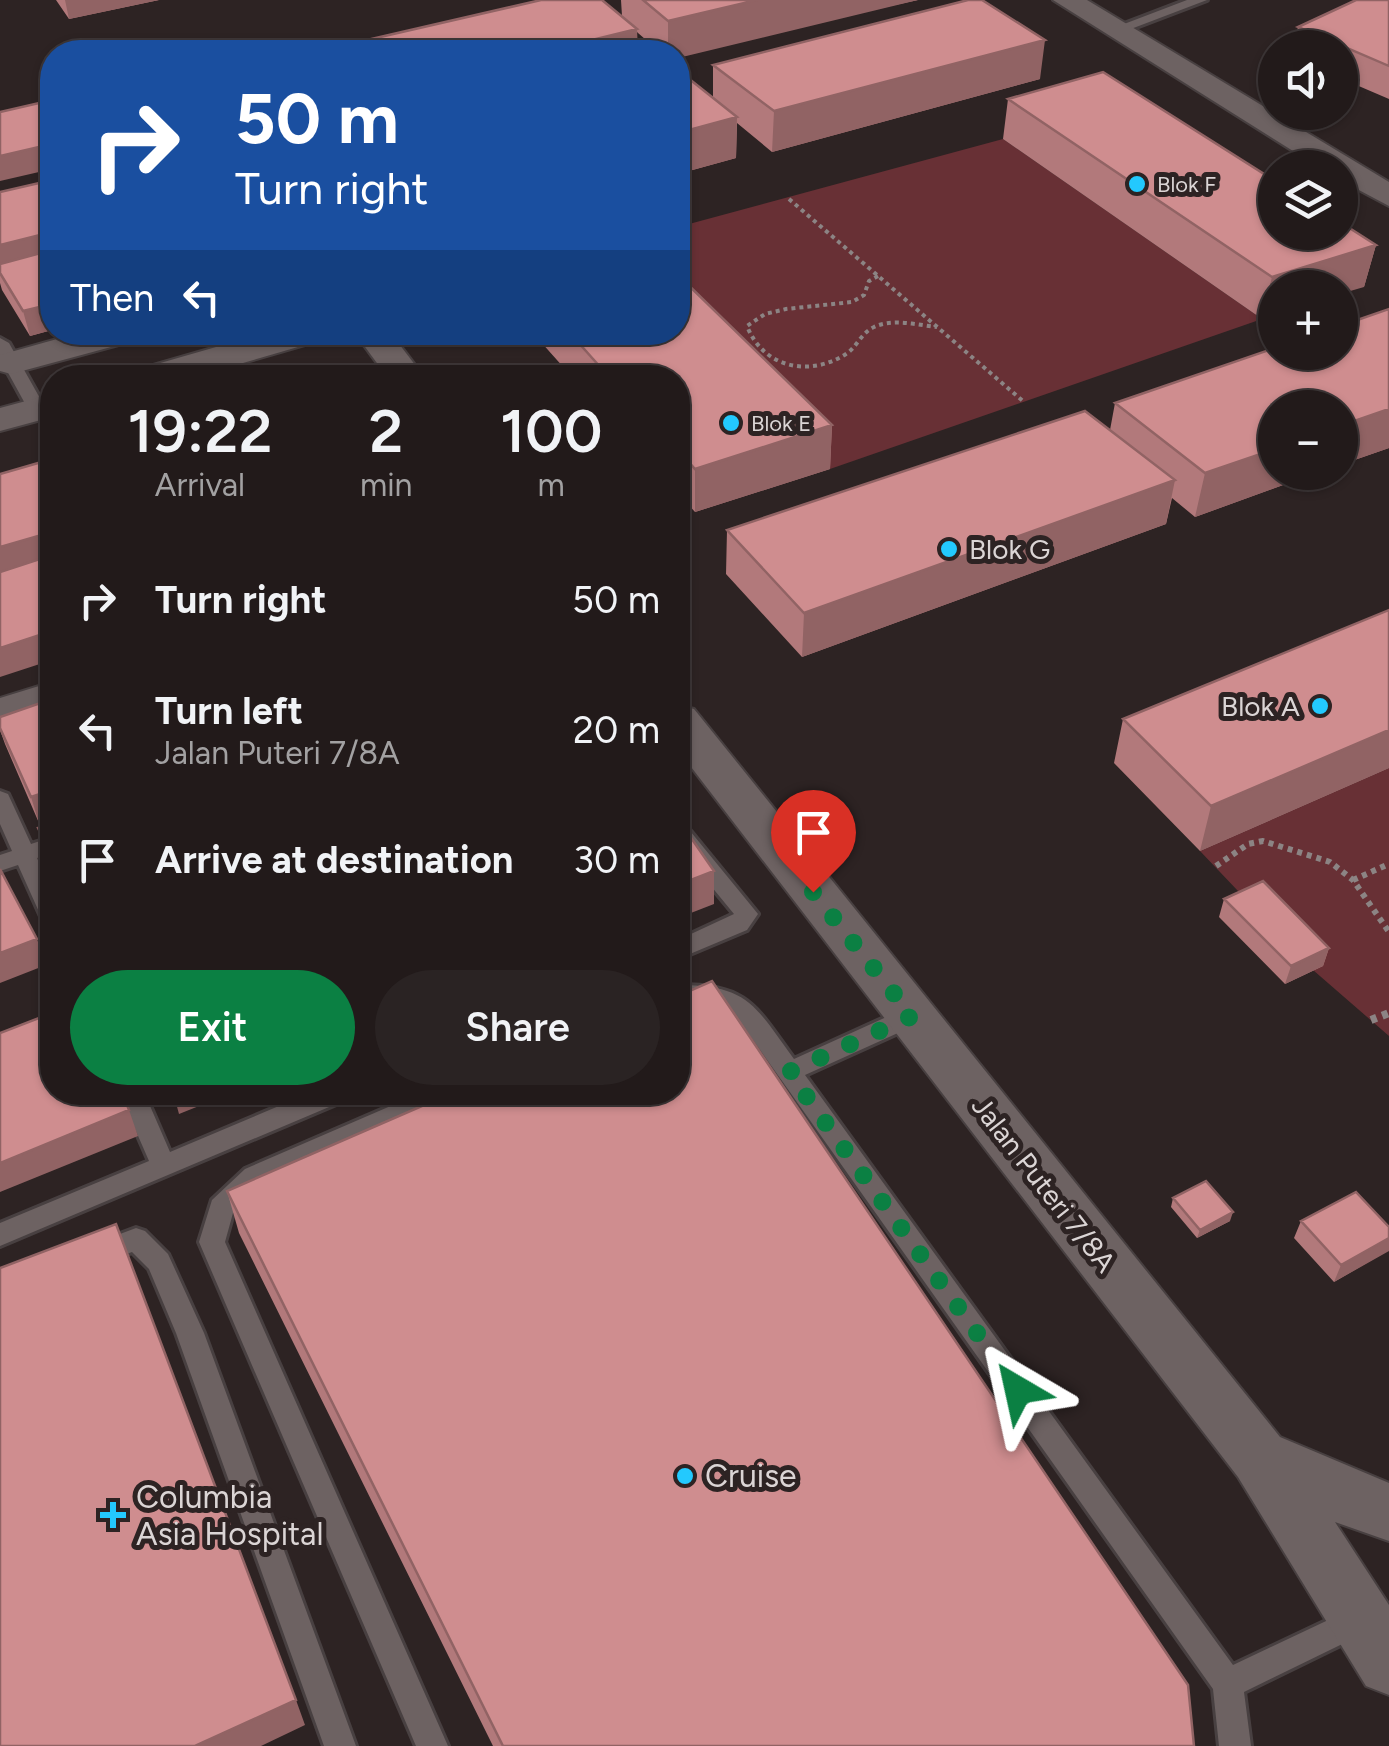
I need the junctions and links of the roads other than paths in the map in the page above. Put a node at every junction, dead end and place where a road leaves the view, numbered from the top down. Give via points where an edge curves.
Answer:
1 (1067, 0) edge
2 (1200, 0) edge
3 (1118, 29) junction
4 (1389, 196) edge
5 (51, 345) edge
6 (264, 345) edge
7 (381, 345) edge
8 (6, 353) edge
9 (194, 365) edge
10 (397, 365) edge
11 (40, 400) edge
12 (40, 408) edge
13 (0, 420) edge
14 (40, 701) edge
15 (0, 714) edge
16 (690, 735) edge
17 (0, 799) edge
18 (690, 846) edge
19 (40, 848) edge
20 (25, 854) junction
21 (0, 863) edge
22 (40, 889) edge
23 (690, 945) edge
24 (690, 994) edge
25 (912, 1016) junction
26 (789, 1072) junction
27 (137, 1105) edge
28 (308, 1105) edge
29 (419, 1105) edge
30 (164, 1166) junction
31 (0, 1235) edge
32 (68, 1265) edge
33 (1259, 1457) junction
34 (1389, 1512) edge
35 (1381, 1628) edge
36 (1228, 1684) junction
37 (340, 1746) edge
38 (432, 1746) edge
39 (1235, 1746) edge

1 - 3 street
2 - 3 lane
3 - 4 street
5 - 8 street
6 - 9 street
7 - 10 street
8 - 11 lane
12 - 13 street
14 - 15 street
16 - 25 street, Jalan Puteri 7/8A
17 - 20 lane
18 - 23 lane via 747,914
19 - 20 lane
20 - 21 lane
20 - 22 lane
24 - 26 lane via 715,994 744,1009
25 - 26 lane
25 - 33 street, Jalan Puteri 7/8A
26 - 36 lane
27 - 30 lane
28 - 30 lane
29 - 38 lane via 254,1176 221,1208 212,1242
30 - 31 lane
32 - 37 lane via 136,1240 159,1262
33 - 34 street
33 - 35 street, Jalan Puteri 7/8A
35 - 36 lane
36 - 39 lane

